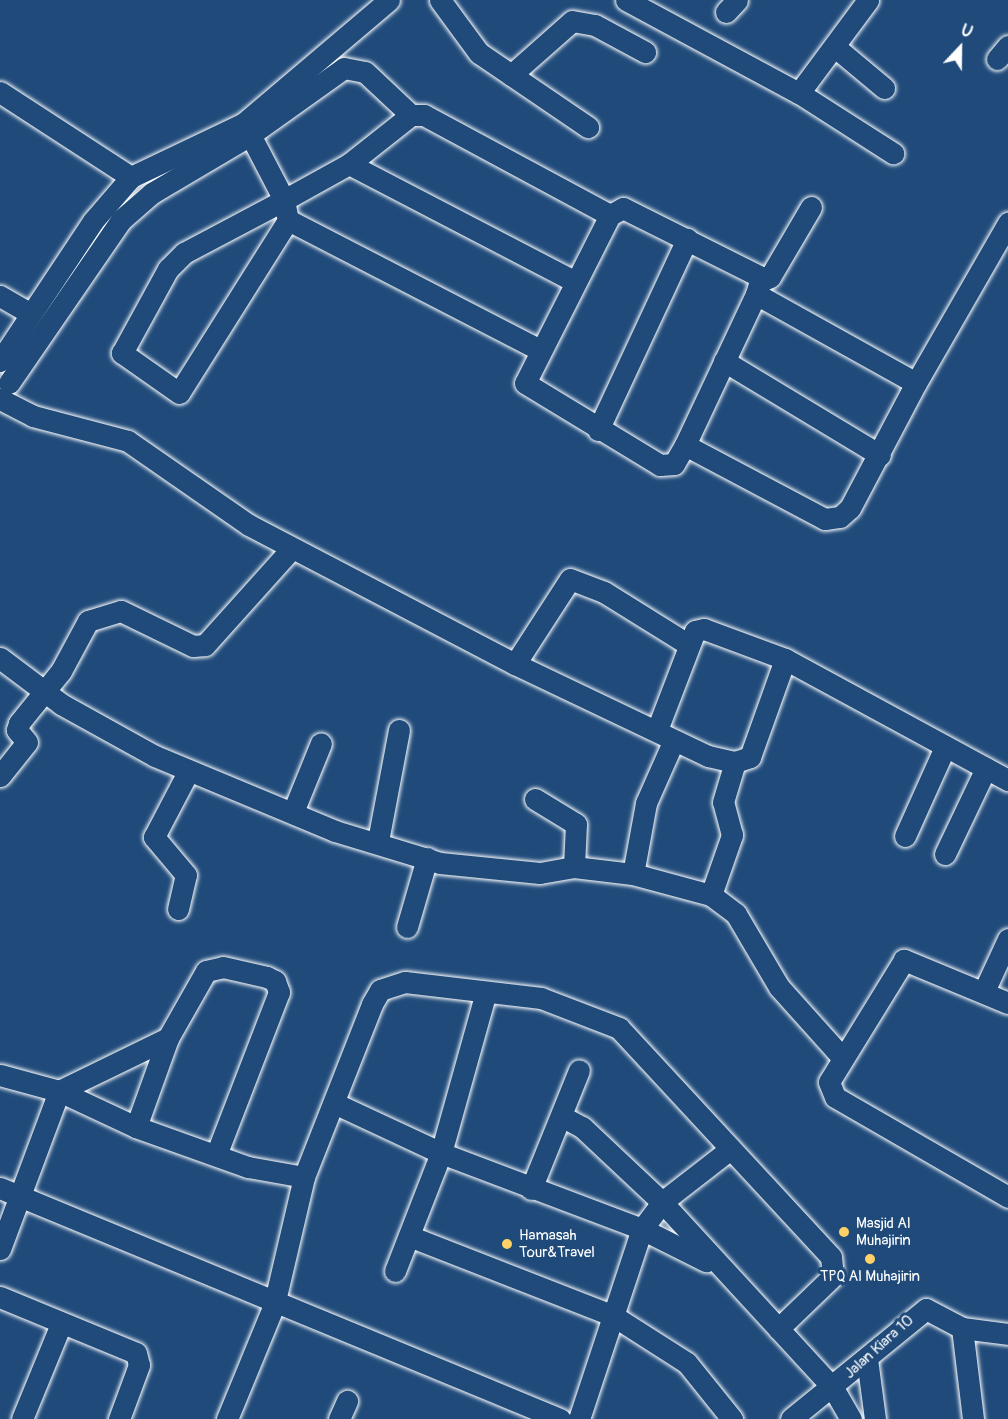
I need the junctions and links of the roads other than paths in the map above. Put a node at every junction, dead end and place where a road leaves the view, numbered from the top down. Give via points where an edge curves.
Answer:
1 (389, 0) edge
2 (440, 0) edge
3 (626, 0) edge
4 (868, 0) edge
5 (835, 47) junction
6 (645, 52) dead end
7 (511, 75) junction
8 (884, 87) dead end
9 (0, 92) edge
10 (799, 93) junction
11 (411, 115) junction
12 (588, 127) dead end
13 (247, 129) junction
14 (893, 153) dead end
15 (349, 164) junction
16 (131, 177) junction
17 (812, 207) dead end
18 (286, 210) junction
19 (610, 215) junction
20 (1008, 223) edge
21 (687, 240) junction
22 (574, 281) junction
23 (759, 287) junction
24 (0, 296) edge
25 (30, 313) junction
26 (538, 349) junction
27 (0, 361) edge
28 (724, 361) junction
29 (916, 383) junction
30 (5, 391) edge
31 (598, 430) junction
32 (686, 445) junction
33 (880, 454) junction
34 (292, 548) junction
35 (689, 645) junction
36 (0, 658) edge
37 (785, 659) junction
38 (515, 664) junction
39 (46, 688) junction
40 (399, 730) dead end
41 (665, 736) junction
42 (321, 743) dead end
43 (945, 747) junction
44 (735, 762) junction
45 (986, 768) junction
46 (188, 771) junction
47 (0, 776) edge
48 (1008, 780) edge
49 (535, 799) dead end
50 (293, 812) junction
51 (905, 836) dead end
52 (378, 841) junction
53 (945, 854) dead end
54 (427, 858) junction
55 (574, 867) junction
56 (633, 874) junction
57 (711, 896) junction
58 (178, 909) dead end
59 (407, 927) dead end
60 (1008, 939) edge
61 (985, 989) junction
62 (486, 992) junction
63 (1008, 1003) edge
64 (168, 1038) junction
65 (842, 1056) junction
66 (579, 1070) dead end
67 (0, 1075) edge
68 (59, 1091) junction
69 (334, 1103) junction
70 (561, 1116) junction
71 (136, 1127) junction
72 (729, 1150) junction
73 (441, 1153) junction
74 (216, 1155) junction
75 (304, 1177) junction
76 (0, 1188) edge
77 (531, 1189) junction
78 (21, 1197) junction
79 (1008, 1197) edge
80 (662, 1202) junction
81 (642, 1229) junction
82 (409, 1236) junction
83 (0, 1249) edge
84 (716, 1266) junction
85 (394, 1271) dead end
86 (0, 1297) edge
87 (274, 1305) junction
88 (612, 1315) junction
89 (61, 1324) junction
90 (962, 1328) junction
91 (778, 1329) junction
92 (1008, 1334) edge
93 (867, 1359) junction
94 (833, 1388) junction
95 (22, 1419) edge
96 (119, 1419) edge
97 (227, 1419) edge
98 (560, 1419) edge
99 (579, 1419) edge
100 (732, 1419) edge
101 (791, 1419) edge
102 (851, 1419) edge
103 (875, 1419) edge
104 (973, 1419) edge

1 - 13 street
2 - 7 street via 479,53
3 - 10 street
4 - 5 street
5 - 8 street
5 - 10 street
6 - 7 street via 595,25 572,21
7 - 12 street
9 - 16 street
10 - 14 street
11 - 13 street via 365,72 344,68
11 - 15 street
11 - 19 street via 424,116
13 - 16 street
13 - 18 street
13 - 30 street via 152,193 121,220
15 - 18 street
15 - 22 street
16 - 25 street via 93,221
17 - 23 street via 771,277
18 - 18 street via 176,261 122,350 125,358 184,392
18 - 26 street
19 - 21 street via 619,207
19 - 22 street
20 - 29 street
21 - 23 street
21 - 31 street
22 - 26 street
23 - 28 street
23 - 29 street
24 - 25 street
25 - 27 street
26 - 31 street via 526,387
28 - 32 street
28 - 33 street
29 - 33 street
30 - 34 street via 33,417 128,441 249,525
31 - 32 street via 660,465 674,464
32 - 33 street via 825,519 850,508
34 - 38 street
34 - 39 street via 205,645 193,646 121,611 102,613 88,621 71,656
35 - 37 street via 695,630 704,629
35 - 38 street via 604,592 570,579
35 - 41 street
36 - 39 street
37 - 43 street
37 - 44 street via 764,730 750,757
38 - 41 street
39 - 46 street via 61,704
39 - 47 street via 19,723 17,730 27,742
40 - 52 street
41 - 44 street
41 - 56 street via 646,803
42 - 50 street
43 - 45 street
43 - 51 street
44 - 57 street via 723,802 732,835
45 - 48 street
45 - 53 street
46 - 50 street
46 - 58 street via 154,837 186,875
49 - 55 street via 576,824
50 - 52 street via 335,831
52 - 54 street
54 - 55 street via 540,873
54 - 59 street
55 - 56 street
56 - 57 street
57 - 65 street via 736,914 778,987
60 - 61 street
61 - 63 street
61 - 65 street via 904,960
62 - 69 street via 405,982 380,990
62 - 72 street via 541,998 619,1028
62 - 73 street
64 - 68 street
64 - 71 street
64 - 74 street via 200,978 213,966 278,984
65 - 79 street via 829,1082 835,1097
66 - 70 street
67 - 68 street
68 - 71 street
68 - 78 street
69 - 73 street
69 - 75 street
70 - 77 street
70 - 80 street via 582,1127
71 - 74 street
72 - 80 street
72 - 91 street via 833,1261 833,1276
73 - 77 street
73 - 82 street
74 - 75 street
75 - 87 street
76 - 78 street
77 - 81 street
78 - 83 street
78 - 87 street
80 - 81 street
80 - 84 street
81 - 84 street
81 - 88 street
82 - 85 street
82 - 88 street
84 - 91 street
86 - 89 street
87 - 97 street
87 - 98 street
88 - 99 street
88 - 100 street via 687,1363
89 - 95 street
89 - 96 street via 139,1359
90 - 92 street, Jalan Kiara 10
90 - 93 street, Jalan Kiara 10 via 926,1309
90 - 104 street
91 - 94 street
93 - 94 street, Jalan Kiara 10
93 - 103 street
94 - 101 street, Jalan Kiara 10
94 - 102 street

